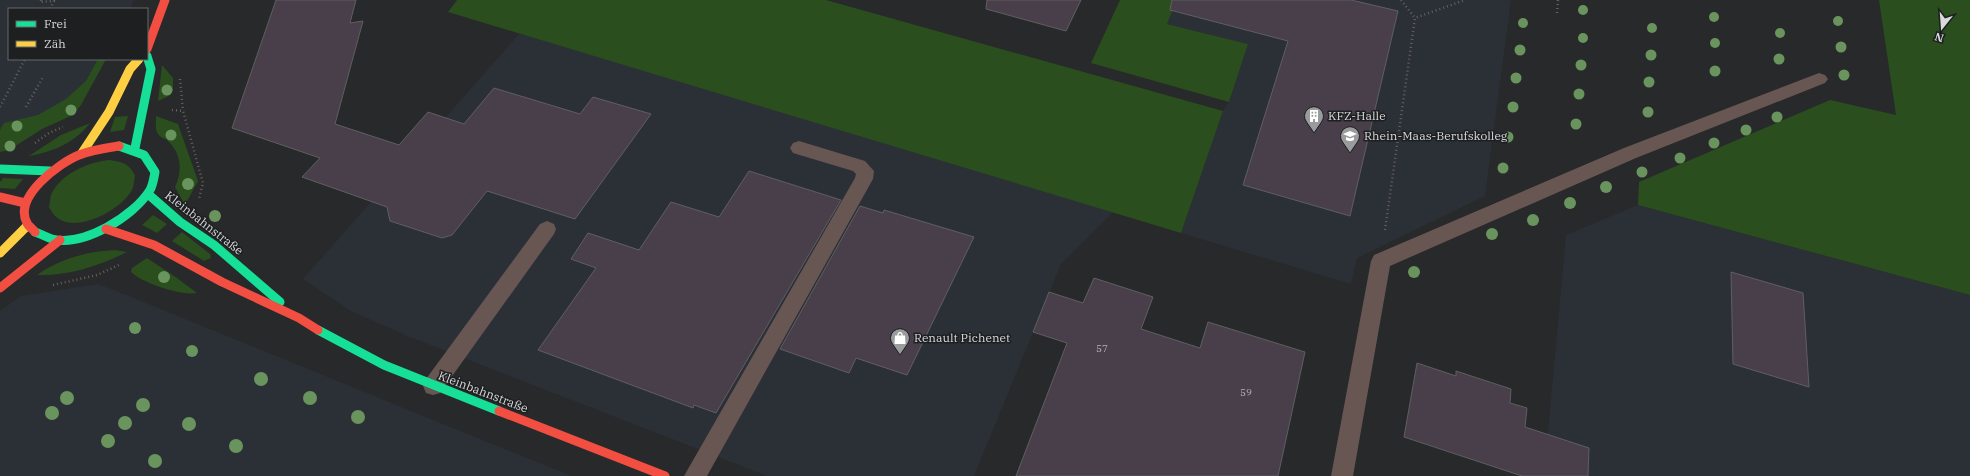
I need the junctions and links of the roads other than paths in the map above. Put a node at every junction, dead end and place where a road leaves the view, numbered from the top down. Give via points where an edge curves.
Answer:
1 (165, 0) edge
2 (148, 46) edge
3 (148, 59) edge
4 (138, 60) edge
5 (1819, 79) dead end
6 (135, 148) junction
7 (800, 148) dead end
8 (82, 153) junction
9 (0, 169) edge
10 (50, 171) junction
11 (148, 194) junction
12 (0, 197) edge
13 (25, 203) junction
14 (27, 226) junction
15 (106, 229) junction
16 (546, 229) dead end
17 (60, 240) junction
18 (0, 253) edge
19 (0, 288) edge
20 (299, 318) junction
21 (433, 386) junction
22 (665, 476) edge
23 (695, 476) edge
24 (1342, 476) edge

1 - 2 street
3 - 6 street via 151,69
4 - 8 street via 130,69 108,112
5 - 24 lane via 1630,153 1381,261
6 - 8 street via 101,147
6 - 11 street via 147,155 154,166 154,180
7 - 23 lane via 859,166 865,171 864,179
8 - 10 street
9 - 10 street
10 - 13 street via 35,186
11 - 15 street via 133,211
11 - 20 street, Kleinbahnstraße via 180,222 214,245
12 - 13 street
13 - 14 street via 24,215
14 - 17 street via 34,233
14 - 18 street
15 - 17 street via 83,237
15 - 20 street, Kleinbahnstraße via 154,245 222,282
16 - 21 lane
17 - 19 street
20 - 21 street, Kleinbahnstraße via 333,339
21 - 22 street, Kleinbahnstraße

